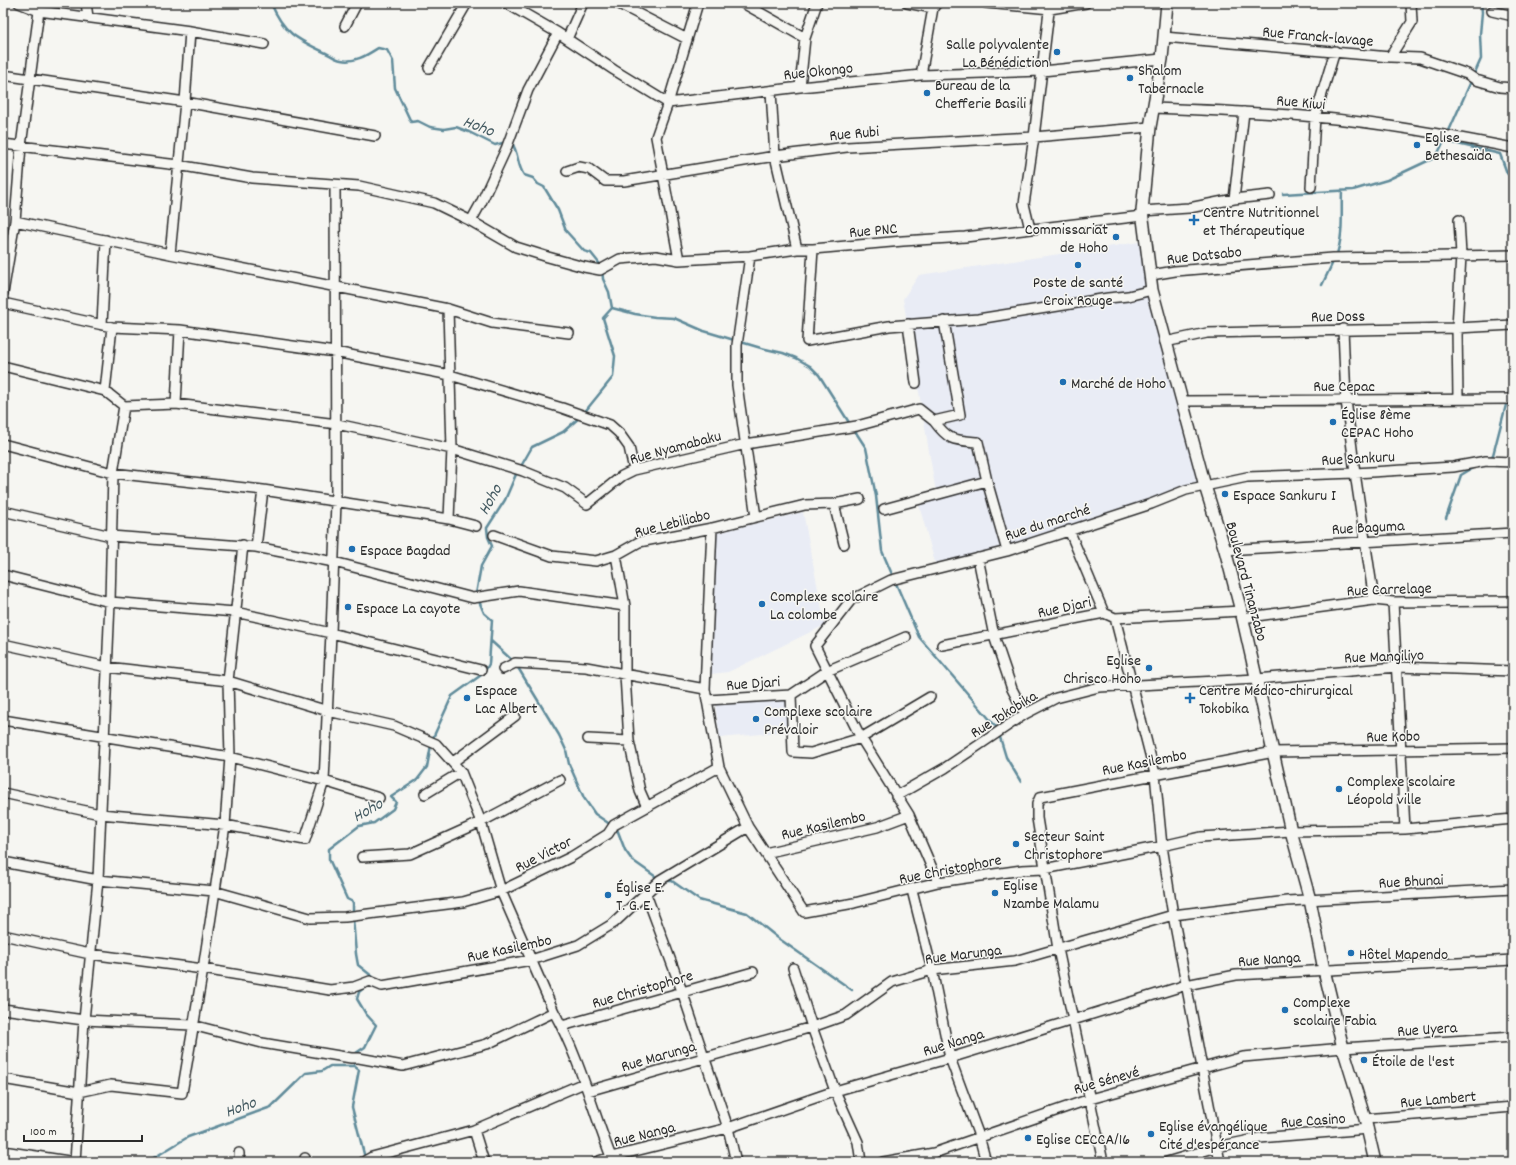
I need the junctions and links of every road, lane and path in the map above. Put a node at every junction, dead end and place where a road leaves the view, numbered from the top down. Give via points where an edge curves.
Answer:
1 (19, 3) edge
2 (86, 3) edge
3 (357, 3) edge
4 (467, 3) edge
5 (506, 3) edge
6 (583, 3) edge
7 (617, 3) edge
8 (698, 3) edge
9 (742, 3) edge
10 (817, 3) edge
11 (907, 3) edge
12 (986, 3) edge
13 (1086, 3) edge
14 (1168, 3) edge
15 (1412, 3) edge
16 (935, 5) edge
17 (1050, 6) edge
18 (39, 11) junction
19 (1492, 12) dead end
20 (1513, 16) edge
21 (88, 17) junction
22 (345, 26) dead end
23 (190, 31) junction
24 (558, 33) junction
25 (1164, 36) junction
26 (805, 38) junction
27 (566, 39) junction
28 (687, 39) junction
29 (264, 44) dead end
30 (1335, 51) junction
31 (1390, 57) junction
32 (1162, 59) junction
33 (429, 68) dead end
34 (1042, 71) junction
35 (3, 75) edge
36 (921, 75) junction
37 (30, 79) junction
38 (800, 86) junction
39 (1513, 88) edge
40 (771, 91) junction
41 (185, 102) junction
42 (668, 103) junction
43 (1154, 108) junction
44 (1244, 112) junction
45 (1315, 117) junction
46 (1150, 127) junction
47 (375, 136) dead end
48 (1034, 138) junction
49 (3, 144) edge
50 (21, 146) junction
51 (1513, 148) edge
52 (775, 156) junction
53 (178, 165) junction
54 (567, 171) dead end
55 (663, 173) junction
56 (334, 185) junction
57 (1311, 187) dead end
58 (1270, 195) dead end
59 (1234, 199) junction
60 (1142, 214) junction
61 (16, 220) junction
62 (1459, 220) dead end
63 (471, 221) junction
64 (1030, 229) junction
65 (106, 240) junction
66 (797, 249) junction
67 (813, 249) junction
68 (170, 254) junction
69 (1461, 255) junction
70 (1513, 255) edge
71 (750, 256) junction
72 (679, 260) junction
73 (1151, 275) junction
74 (335, 287) junction
75 (1152, 290) junction
76 (3, 293) edge
77 (3, 303) edge
78 (448, 309) junction
79 (944, 321) junction
80 (908, 324) junction
81 (102, 325) junction
82 (1513, 325) edge
83 (112, 327) junction
84 (1457, 328) junction
85 (1343, 329) junction
86 (180, 330) junction
87 (569, 333) dead end
88 (1166, 342) junction
89 (335, 352) junction
90 (3, 366) edge
91 (450, 375) junction
92 (916, 383) dead end
93 (105, 391) junction
94 (1458, 399) junction
95 (1346, 400) junction
96 (1509, 400) edge
97 (1183, 401) junction
98 (176, 404) junction
99 (124, 406) junction
100 (934, 420) junction
101 (337, 424) junction
102 (3, 444) edge
103 (746, 444) junction
104 (452, 449) junction
105 (1513, 462) edge
106 (634, 470) junction
107 (113, 473) junction
108 (1355, 473) junction
109 (987, 481) junction
110 (1205, 486) junction
111 (263, 490) junction
112 (860, 499) dead end
113 (336, 502) junction
114 (834, 504) junction
115 (884, 510) dead end
116 (3, 512) edge
117 (756, 517) junction
118 (449, 518) junction
119 (476, 526) dead end
120 (712, 528) junction
121 (1069, 530) junction
122 (1513, 533) edge
123 (494, 535) dead end
124 (111, 536) junction
125 (1366, 541) junction
126 (844, 544) dead end
127 (243, 545) junction
128 (256, 547) junction
129 (1007, 550) junction
130 (1225, 550) junction
131 (616, 555) junction
132 (978, 558) junction
133 (334, 562) junction
134 (3, 575) edge
135 (1374, 600) junction
136 (1513, 600) edge
137 (110, 602) junction
138 (1393, 602) junction
139 (625, 606) junction
140 (235, 612) junction
141 (1104, 613) junction
142 (1242, 614) junction
143 (1115, 618) junction
144 (331, 633) junction
145 (994, 636) junction
146 (906, 637) dead end
147 (3, 644) edge
148 (942, 645) dead end
149 (107, 667) junction
150 (1397, 667) junction
151 (503, 669) dead end
152 (481, 670) dead end
153 (827, 671) junction
154 (1513, 671) edge
155 (625, 675) junction
156 (1257, 679) junction
157 (228, 681) junction
158 (1132, 686) junction
159 (705, 689) junction
160 (791, 695) junction
161 (930, 697) dead end
162 (708, 700) junction
163 (328, 711) junction
164 (1025, 714) junction
165 (515, 716) dead end
166 (3, 720) edge
167 (104, 737) junction
168 (861, 738) junction
169 (588, 739) dead end
170 (629, 741) junction
171 (1513, 748) edge
172 (1402, 750) junction
173 (1274, 752) junction
174 (230, 757) junction
175 (452, 762) junction
176 (719, 767) junction
177 (461, 772) junction
178 (1155, 774) junction
179 (560, 780) dead end
180 (324, 781) junction
181 (3, 793) edge
182 (425, 794) dead end
183 (896, 796) junction
184 (379, 798) dead end
185 (647, 807) junction
186 (100, 814) junction
187 (909, 815) junction
188 (1513, 819) edge
189 (481, 822) junction
190 (225, 825) junction
191 (748, 827) junction
192 (1405, 829) junction
193 (1291, 831) junction
194 (1162, 846) junction
195 (765, 852) junction
196 (362, 857) dead end
197 (3, 862) edge
198 (1044, 869) junction
199 (98, 880) junction
200 (938, 882) junction
201 (1513, 889) edge
202 (912, 890) junction
203 (214, 891) junction
204 (501, 891) junction
205 (646, 894) junction
206 (1310, 900) junction
207 (1173, 915) junction
208 (3, 935) edge
209 (1058, 949) junction
210 (90, 954) junction
211 (532, 960) junction
212 (1513, 960) edge
213 (793, 968) dead end
214 (203, 969) junction
215 (932, 970) junction
216 (1324, 970) junction
217 (753, 972) dead end
218 (1186, 985) junction
219 (682, 991) junction
220 (3, 1009) edge
221 (554, 1012) junction
222 (1073, 1019) junction
223 (84, 1020) junction
224 (192, 1025) junction
225 (562, 1026) junction
226 (812, 1027) junction
227 (1513, 1037) edge
228 (1343, 1048) junction
229 (704, 1058) junction
230 (950, 1058) junction
231 (1201, 1067) junction
232 (3, 1079) edge
233 (586, 1087) junction
234 (835, 1091) junction
235 (79, 1092) junction
236 (1090, 1099) junction
237 (1513, 1107) edge
238 (1366, 1124) junction
239 (728, 1128) junction
240 (474, 1130) junction
241 (979, 1136) junction
242 (1216, 1147) junction
243 (3, 1151) edge
244 (612, 1159) edge
245 (75, 1162) edge
246 (364, 1162) edge
247 (484, 1162) edge
248 (596, 1162) edge
249 (736, 1162) edge
250 (861, 1162) edge
251 (883, 1162) edge
252 (986, 1162) edge
253 (1103, 1162) edge
254 (1167, 1162) edge
255 (1220, 1162) edge
256 (1375, 1162) edge

1 - 18 street
2 - 21 street
3 - 22 street
4 - 33 street
5 - 24 street
6 - 27 street
7 - 28 street
8 - 28 street
9 - 26 street, Rue Okongo
10 - 26 street
11 - 16 street
12 - 17 street
13 - 17 street
14 - 25 street, Boulevard Tinanzabo
15 - 31 street via 1412,22
16 - 36 street
17 - 34 street
18 - 21 street
18 - 37 street
19 - 20 street
21 - 23 street
23 - 29 street
23 - 41 street
24 - 27 street
24 - 63 street via 528,90 506,149
25 - 30 street, Rue Franck-lavage
25 - 32 street, Boulevard Tinanzabo
26 - 38 street
27 - 42 street
28 - 42 street
30 - 31 street, Rue Franck-lavage
30 - 45 street
31 - 39 street, Rue Franck-lavage via 1420,58 1467,74 1476,80
32 - 34 street, Rue Okongo
32 - 43 street, Boulevard Tinanzabo
34 - 36 street, Rue Okongo
34 - 48 street
35 - 37 street
36 - 38 street, Rue Okongo
37 - 41 street
37 - 50 street
38 - 40 street, Rue Okongo
40 - 42 street, Rue Okongo
40 - 52 street
41 - 47 street
41 - 53 street
42 - 55 street via 656,137
43 - 44 street, Rue Kiwi
43 - 46 street, Boulevard Tinanzabo
44 - 45 street, Rue Kiwi
44 - 59 street
45 - 51 street, Rue Kiwi via 1423,130
45 - 57 street
46 - 48 street, Rue Rubi
46 - 60 street, Boulevard Tinanzabo
48 - 52 street, Rue Rubi via 847,147
48 - 64 street via 1024,204
49 - 50 street
50 - 53 street
50 - 61 street
52 - 55 street, Rue Rubi
52 - 66 street
53 - 56 street via 252,178
53 - 68 street
54 - 55 street, Rue Rubi via 578,167 589,169 605,181 624,181
55 - 72 street
56 - 63 street via 359,186 434,203
56 - 74 street
58 - 59 street, Rue PNC
59 - 60 street, Rue PNC
60 - 64 street, Rue PNC
60 - 73 street, Boulevard Tinanzabo
61 - 65 street
61 - 76 street
62 - 69 street
63 - 72 street, Rue PNC via 516,247 584,267 604,267 620,259 656,256
64 - 67 street, Rue PNC via 965,237
65 - 68 street
65 - 81 street
66 - 67 street, Rue PNC
66 - 71 street, Rue PNC
67 - 80 street via 807,342
68 - 74 street
69 - 70 street
69 - 73 street, Rue Datsabo via 1342,257
69 - 84 street
71 - 72 street, Rue PNC
71 - 103 street via 738,341 737,385
73 - 75 street, Boulevard Tinanzabo
74 - 78 street
74 - 89 street
75 - 79 street via 978,319
75 - 88 street, Boulevard Tinanzabo
77 - 81 street
78 - 87 street via 492,322
78 - 91 street
79 - 80 street
79 - 100 street via 960,415
80 - 92 street
81 - 83 street
82 - 84 street, Rue Doss
83 - 86 street
83 - 93 street
84 - 85 street, Rue Doss
84 - 94 street
85 - 88 street, Rue Doss via 1207,333
85 - 95 street
86 - 89 street
86 - 98 street
88 - 97 street, Boulevard Tinanzabo
89 - 91 street
89 - 101 street
90 - 93 street
91 - 104 street
91 - 106 street via 610,425 620,433 629,447
93 - 99 street
94 - 95 street, Rue Cepac
94 - 96 street, Rue Cepac
95 - 97 street, Rue Cepac
95 - 108 street
97 - 110 street, Boulevard Tinanzabo
98 - 99 street
98 - 101 street
99 - 107 street
100 - 103 street, Rue Nyamabaku via 919,409 854,427
100 - 109 street via 944,434 956,440 978,442
101 - 104 street
101 - 113 street
102 - 107 street
103 - 106 street, Rue Nyamabaku
103 - 117 street
104 - 106 street, Rue Nyamabaku via 521,470 565,488 587,504 622,476
104 - 118 street
105 - 108 street, Rue Sankuru via 1486,461 1453,467
107 - 111 street
107 - 124 street
108 - 110 street, Rue Sankuru via 1247,477
108 - 125 street
109 - 115 street
109 - 129 street
110 - 121 street, Rue du marché via 1186,490
110 - 130 street, Boulevard Tinanzabo
111 - 113 street
111 - 128 street
112 - 114 street, Rue Lebiliabo
113 - 118 street
113 - 133 street
114 - 117 street, Rue Lebiliabo via 805,505
114 - 126 street
116 - 124 street
117 - 120 street, Rue Lebiliabo
118 - 119 street
120 - 131 street, Rue Lebiliabo via 639,542
120 - 159 street
121 - 129 street, Rue du marché
121 - 141 street
122 - 125 street, Rue Baguma
123 - 131 street, Rue Lebiliabo via 552,556 596,561
124 - 127 street
124 - 137 street
125 - 130 street, Rue Baguma
125 - 135 street
127 - 128 street
127 - 140 street
128 - 133 street
129 - 132 street, Rue du marché
130 - 142 street, Boulevard Tinanzabo
131 - 139 street
132 - 145 street
132 - 153 street, Rue du marché via 893,579 851,600 815,646
133 - 139 street via 477,597 519,591
133 - 144 street
134 - 137 street
135 - 138 street, Rue Carrelage
135 - 142 street, Rue Carrelage
136 - 138 street, Rue Carrelage
137 - 140 street
137 - 149 street
138 - 150 street
139 - 155 street
140 - 144 street
140 - 157 street
141 - 143 street, Rue Djari
141 - 145 street, Rue Djari
142 - 143 street, Rue Djari
142 - 156 street, Boulevard Tinanzabo
143 - 158 street
144 - 152 street
144 - 163 street
145 - 148 street, Rue Djari
145 - 164 street via 1012,689
146 - 153 street, Rue Djari
147 - 149 street
149 - 157 street
149 - 167 street
150 - 154 street, Rue Mangiliyo
150 - 156 street, Rue Mangiliyo
150 - 172 street
151 - 155 street, Rue Djari via 515,664 586,667
153 - 160 street, Rue Djari
153 - 168 street
155 - 159 street, Rue Djari
155 - 170 street
156 - 158 street, Rue Tokobika
156 - 173 street, Boulevard Tinanzabo
157 - 163 street
157 - 174 street
158 - 164 street, Rue Tokobika via 1099,687 1056,698
158 - 178 street
159 - 162 street
160 - 162 street, Rue Djari
160 - 168 street via 793,752 811,753
161 - 168 street
162 - 176 street
163 - 175 street via 394,726 432,742
163 - 180 street
164 - 183 street, Rue Tokobika via 945,768
165 - 175 street
166 - 167 street
167 - 174 street
167 - 186 street
168 - 183 street
169 - 170 street
170 - 185 street via 640,791
171 - 172 street, Rue Kobo
172 - 173 street, Rue Kobo
172 - 192 street
173 - 178 street, Rue Kasilembo
173 - 193 street, Boulevard Tinanzabo
174 - 180 street
174 - 190 street
175 - 177 street
176 - 185 street, Rue Victor
176 - 191 street
177 - 182 street
177 - 189 street
178 - 194 street
178 - 198 street, Rue Kasilembo via 1040,797 1036,818
179 - 189 street
180 - 184 street
180 - 190 street via 306,840
181 - 186 street
183 - 187 street
185 - 204 street, Rue Victor via 614,824 608,834 571,857
186 - 190 street
186 - 199 street
187 - 195 street, Rue Kasilembo via 877,827
187 - 200 street
188 - 192 street, Rue Christophore
189 - 196 street via 410,854
189 - 204 street
190 - 203 street
191 - 195 street
191 - 205 street, Rue Kasilembo via 660,880
192 - 193 street, Rue Christophore
193 - 194 street, Rue Christophore via 1201,837
193 - 206 street, Boulevard Tinanzabo
194 - 198 street, Rue Christophore
194 - 207 street
195 - 202 street, Rue Christophore via 804,912
197 - 199 street, Rue Victor
198 - 200 street, Rue Christophore
198 - 209 street
199 - 203 street, Rue Victor
199 - 210 street
200 - 202 street, Rue Christophore
201 - 206 street, Rue Bhunai
202 - 215 street
203 - 204 street, Rue Victor via 310,918 345,917 463,902
203 - 214 street
204 - 211 street
205 - 211 street, Rue Kasilembo via 614,923 578,945
205 - 219 street
206 - 207 street, Rue Marunga
206 - 216 street, Boulevard Tinanzabo
207 - 209 street, Rue Marunga
207 - 218 street
208 - 210 street
209 - 215 street, Rue Marunga via 1015,961
209 - 222 street
210 - 214 street
210 - 223 street
211 - 214 street, Rue Kasilembo via 382,986 370,981 354,987 330,990
211 - 221 street
212 - 216 street, Rue Nanga
213 - 226 street
214 - 224 street
215 - 226 street, Rue Marunga via 892,982 846,1015
215 - 230 street
216 - 218 street, Rue Nanga via 1236,975
216 - 228 street, Boulevard Tinanzabo
217 - 219 street, Rue Christophore
218 - 222 street, Rue Nanga
218 - 231 street
219 - 225 street, Rue Christophore
219 - 229 street
220 - 223 street
221 - 224 street via 487,1044 403,1066 262,1043
221 - 225 street
222 - 230 street, Rue Nanga
222 - 236 street
223 - 224 street
223 - 235 street
224 - 235 street via 182,1093 112,1085
225 - 233 street
226 - 229 street, Rue Marunga
226 - 234 street
227 - 228 street, Rue Uyera
228 - 231 street, Rue Sénevé via 1243,1057
228 - 238 street, Boulevard Tinanzabo
229 - 233 street, Rue Marunga
229 - 239 street
230 - 234 street, Rue Nanga
230 - 241 street
231 - 236 street, Rue Sénevé
231 - 242 street
232 - 235 street
233 - 240 street, Rue Marunga
233 - 244 street
234 - 239 street, Rue Nanga
234 - 250 street via 858,1142
235 - 245 street
236 - 241 street, Rue Sénevé
236 - 253 street
237 - 238 street, Rue Lambert
238 - 242 street, Rue Casino via 1260,1138
238 - 256 street, Boulevard Tinanzabo
239 - 244 street, Rue Nanga
239 - 249 street
240 - 246 street, Rue Marunga via 372,1157
240 - 247 street
241 - 251 street, Rue Sénevé via 934,1152
241 - 252 street
242 - 254 street, Rue Casino
242 - 255 street
243 - 245 street
244 - 248 street, Rue Nanga

